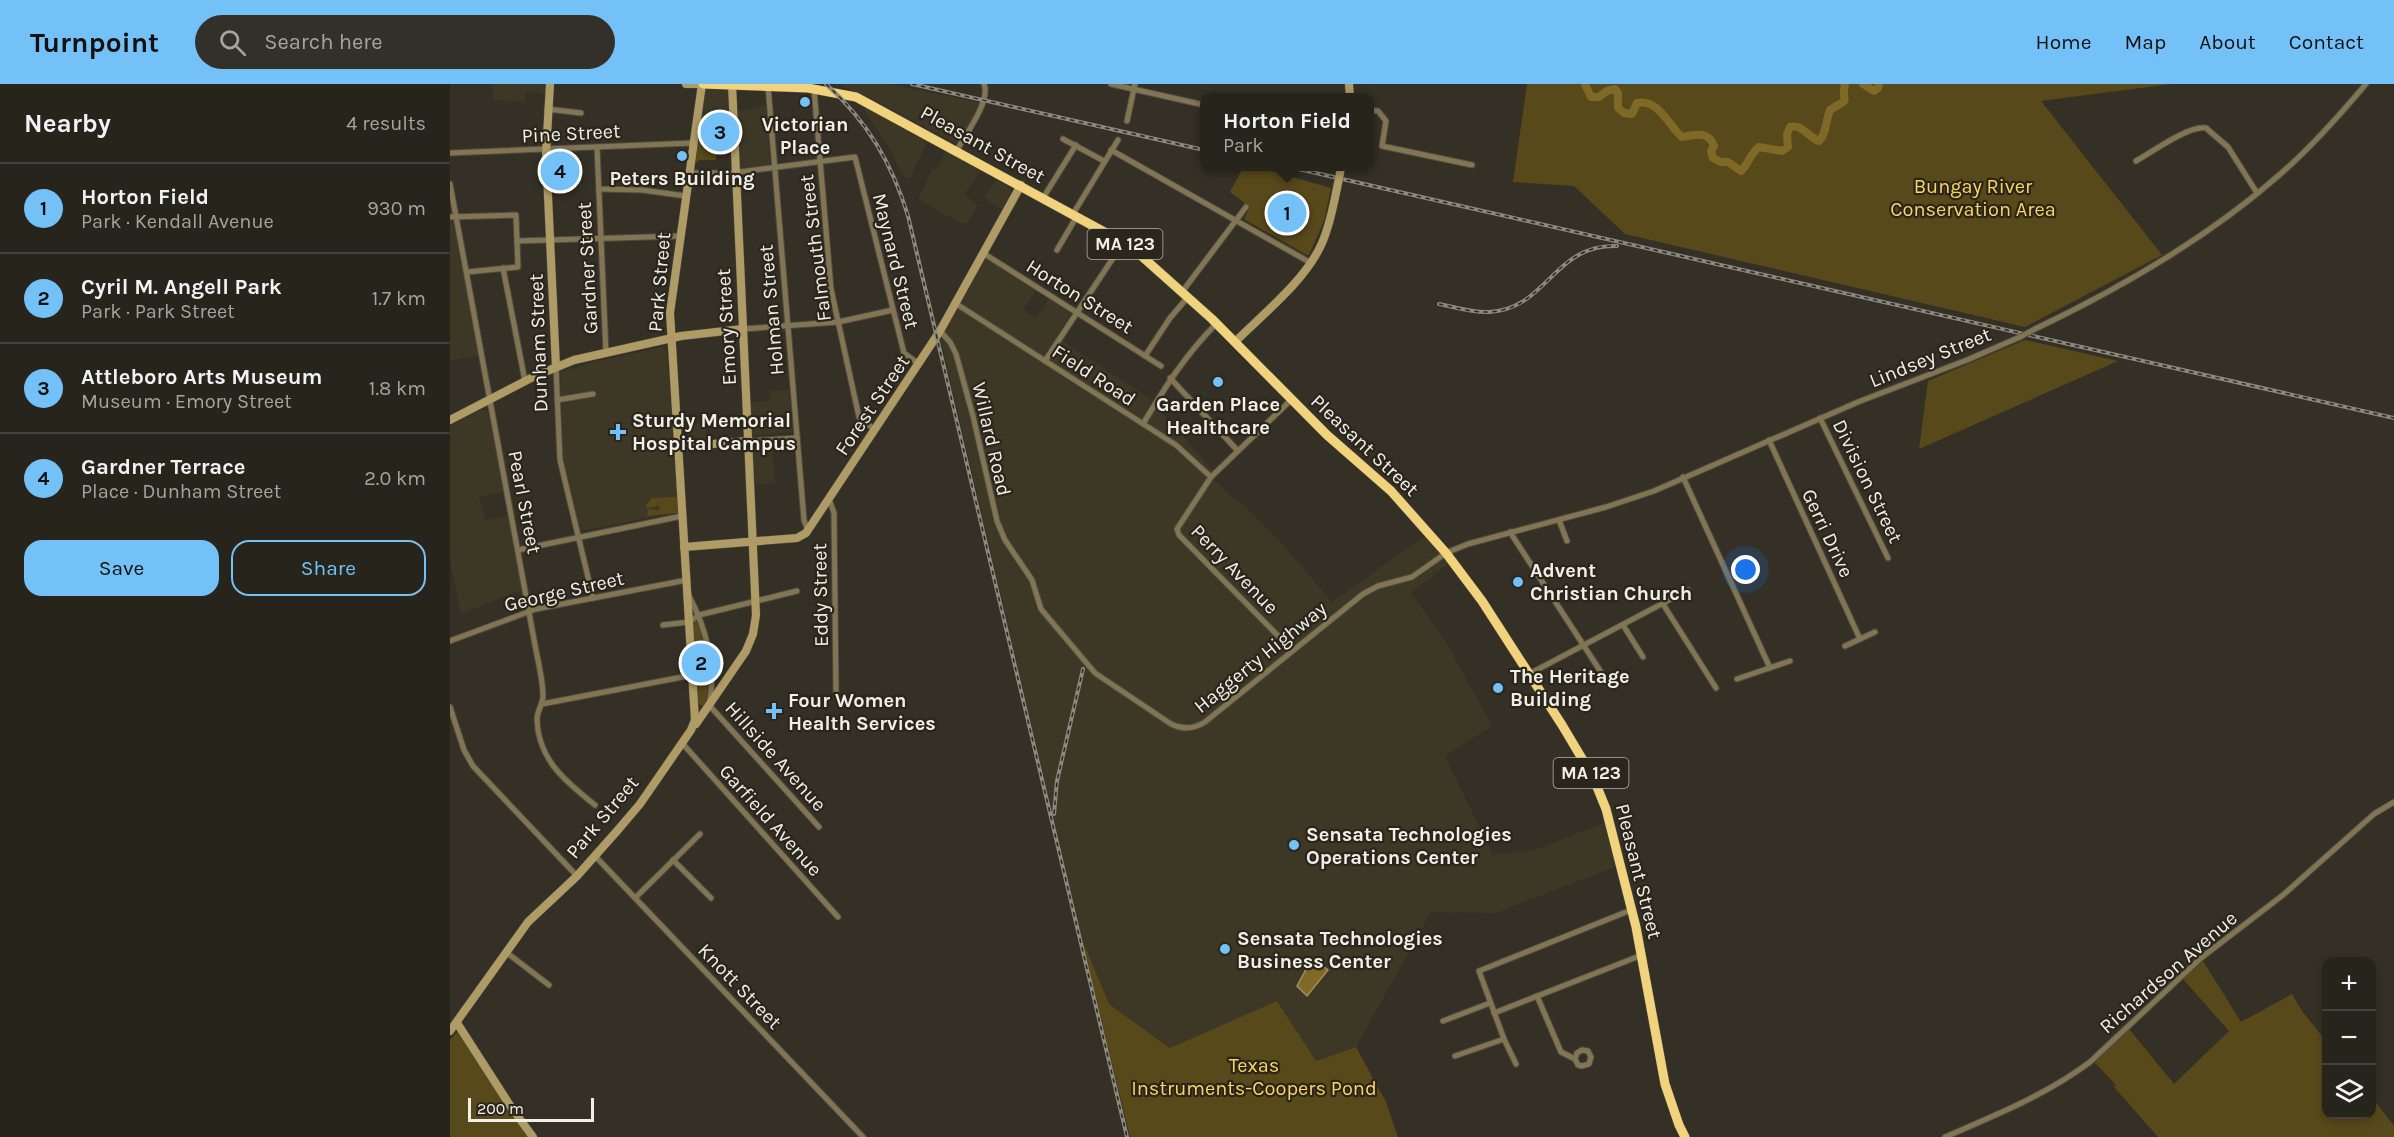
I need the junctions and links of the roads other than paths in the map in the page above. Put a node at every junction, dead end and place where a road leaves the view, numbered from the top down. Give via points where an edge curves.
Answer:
1 (550, 84) edge
2 (686, 84) edge
3 (703, 84) edge
4 (984, 84) edge
5 (1111, 84) edge
6 (2366, 84) edge
7 (732, 85) edge
8 (752, 85) edge
9 (768, 86) junction
10 (1135, 87) edge
11 (814, 89) junction
12 (1200, 104) edge
13 (547, 109) junction
14 (1374, 110) edge
15 (581, 113) dead end
16 (1127, 121) dead end
17 (1063, 139) dead end
18 (1118, 140) dead end
19 (693, 142) junction
20 (1076, 146) junction
21 (597, 147) junction
22 (546, 149) junction
23 (957, 150) junction
24 (1111, 150) junction
25 (450, 153) edge
26 (1104, 161) junction
27 (2136, 161) dead end
28 (820, 162) junction
29 (1472, 165) dead end
30 (775, 167) junction
31 (1340, 171) edge
32 (735, 172) junction
33 (689, 173) junction
34 (450, 184) edge
35 (1021, 185) junction
36 (598, 189) junction
37 (2257, 193) junction
38 (686, 196) junction
39 (1043, 198) junction
40 (1246, 207) dead end
41 (1075, 215) junction
42 (453, 217) edge
43 (1238, 220) junction
44 (680, 236) junction
45 (601, 239) junction
46 (550, 240) junction
47 (517, 241) junction
48 (1123, 243) junction
49 (1057, 250) dead end
50 (983, 253) junction
51 (1311, 263) junction
52 (503, 268) junction
53 (467, 272) junction
54 (1185, 295) junction
55 (955, 303) junction
56 (893, 310) junction
57 (1077, 311) junction
58 (838, 322) junction
59 (1217, 323) junction
60 (788, 326) junction
61 (743, 329) junction
62 (940, 331) junction
63 (671, 339) junction
64 (1236, 341) junction
65 (606, 352) junction
66 (1145, 356) junction
67 (1045, 361) junction
68 (919, 364) junction
69 (1161, 366) dead end
70 (556, 367) junction
71 (1170, 378) junction
72 (525, 381) junction
73 (592, 394) dead end
74 (490, 399) junction
75 (557, 400) junction
76 (1291, 400) junction
77 (1820, 418) junction
78 (450, 420) edge
79 (1143, 424) junction
80 (875, 430) junction
81 (797, 438) junction
82 (1768, 440) junction
83 (748, 441) junction
84 (678, 447) junction
85 (1238, 451) junction
86 (1211, 477) junction
87 (1683, 477) junction
88 (829, 499) junction
89 (682, 516) junction
90 (1559, 520) junction
91 (808, 531) junction
92 (1510, 532) junction
93 (578, 536) junction
94 (753, 541) junction
95 (1567, 541) dead end
96 (684, 546) junction
97 (518, 550) junction
98 (1446, 553) junction
99 (1016, 554) joint
100 (1888, 558) dead end
101 (687, 580) junction
102 (1688, 590) dead end
103 (797, 591) dead end
104 (687, 592) junction
105 (593, 598) junction
106 (756, 601) junction
107 (1663, 604) junction
108 (530, 611) junction
109 (699, 615) junction
110 (689, 621) junction
111 (663, 625) dead end
112 (1623, 625) junction
113 (1875, 632) dead end
114 (1860, 639) junction
115 (450, 641) edge
116 (1584, 645) junction
117 (1845, 646) dead end
118 (1292, 650) junction
119 (1643, 657) dead end
120 (1790, 661) dead end
121 (1770, 668) junction
122 (1529, 674) junction
123 (693, 675) junction
124 (1737, 679) dead end
125 (1610, 686) dead end
126 (1716, 688) dead end
127 (836, 692) dead end
128 (542, 704) junction
129 (450, 706) edge
130 (695, 706) junction
131 (709, 706) junction
132 (691, 730) junction
133 (682, 743) junction
134 (2394, 802) edge
135 (595, 805) dead end
136 (819, 827) dead end
137 (694, 828) dead end
138 (595, 856) junction
139 (674, 860) junction
140 (577, 876) junction
141 (635, 898) junction
142 (711, 898) dead end
143 (1631, 909) junction
144 (838, 917) dead end
145 (506, 952) junction
146 (1642, 955) junction
147 (549, 985) dead end
148 (1537, 996) junction
149 (1490, 1003) junction
150 (1494, 1013) junction
151 (1443, 1021) dead end
152 (457, 1023) junction
153 (450, 1031) edge
154 (1504, 1039) junction
155 (1455, 1056) dead end
156 (1575, 1059) dead end
157 (1516, 1064) dead end
158 (533, 1137) edge
159 (863, 1137) edge
160 (1685, 1137) edge
161 (1945, 1137) edge

1 - 13 main road, Dunham Street
2 - 3 main road
3 - 7 highway, Pleasant Street / MA 123
3 - 19 main road, Park Street
4 - 23 street via 983,104
5 - 10 street
6 - 37 street, Lindsey Street via 2300,156
7 - 8 highway, Pleasant Street / MA 123
7 - 32 main road, Emory Street
8 - 9 highway, Pleasant Street / MA 123
9 - 11 highway, Pleasant Street / MA 123
9 - 30 street, Holman Street
10 - 12 street
10 - 16 street
11 - 23 highway, Pleasant Street / MA 123 via 863,100
11 - 28 street, Falmouth Street
13 - 15 street
13 - 22 main road, Dunham Street
14 - 29 street via 1386,121 1382,146
17 - 20 street
18 - 24 street
19 - 21 street, Pine Street
19 - 33 main road, Park Street
20 - 26 street
20 - 39 street
21 - 22 street, Pine Street
21 - 36 street, Gardner Street
22 - 25 street, Pine Street
22 - 46 main road, Dunham Street
23 - 35 highway, Pleasant Street / MA 123
24 - 26 street
24 - 43 street
26 - 41 street
27 - 37 street via 2185,133 2206,128 2228,147
28 - 30 street
28 - 56 street, Maynard Street via 855,157
28 - 58 street, Falmouth Street via 831,289
30 - 32 street
30 - 60 street, Holman Street
31 - 51 main road, bridge via 1323,242
32 - 33 street
32 - 61 main road, Emory Street
33 - 38 main road, Park Street
34 - 42 street, Pearl Street
35 - 39 highway, Pleasant Street / MA 123
35 - 50 main road, Forest Street
36 - 38 street
36 - 45 street, Gardner Street
37 - 77 street, Lindsey Street, bridge via 2198,236 2096,299 2020,337
38 - 44 main road, Park Street
39 - 41 highway, Pleasant Street / MA 123
40 - 43 street
41 - 48 highway, Pleasant Street / MA 123
41 - 49 street
42 - 47 street via 516,215
42 - 53 street, Pearl Street
43 - 51 street
43 - 54 street
44 - 45 street
44 - 63 main road, Park Street via 670,313
45 - 46 street
45 - 65 street, Gardner Street
46 - 47 street
46 - 70 main road, Dunham Street
47 - 52 street via 518,267
48 - 54 highway, Pleasant Street / MA 123
48 - 57 street
50 - 55 main road, Forest Street
50 - 57 street, Horton Street
51 - 64 main road
52 - 53 street
52 - 72 street
53 - 74 street, Pearl Street
54 - 59 highway, Pleasant Street / MA 123
54 - 66 street
55 - 62 main road, Forest Street
55 - 67 street, Field Road
56 - 58 street
56 - 68 street, Maynard Street via 904,354
57 - 66 street, Horton Street
57 - 67 street
58 - 60 street
58 - 80 street, Falmouth Street via 859,417
59 - 64 highway, Pleasant Street / MA 123
59 - 71 street
60 - 61 street
60 - 81 street, Holman Street
61 - 63 main road
61 - 83 main road, Emory Street
62 - 68 main road, Forest Street
62 - 99 street, Willard Road via 956,354 994,515
63 - 65 main road
63 - 84 main road, Park Street
64 - 76 highway, Pleasant Street / MA 123
65 - 70 main road
66 - 69 street, Horton Street
67 - 79 street, Field Road
68 - 80 main road, Forest Street
70 - 72 main road
70 - 75 street, Dunham Street
71 - 79 street
71 - 85 street
72 - 74 main road
73 - 75 street
74 - 78 main road
74 - 97 street, Pearl Street
75 - 93 street, Dunham Street via 560,463
76 - 85 street, Perry Avenue
76 - 98 highway, Pleasant Street / MA 123 via 1390,491
77 - 82 street, Lindsey Street
77 - 100 street, Division Street
79 - 86 street, Field Road via 1182,450
80 - 88 main road, Forest Street
81 - 83 street
81 - 91 street, Holman Street
82 - 87 street, Lindsey Street
82 - 114 street, Gerri Drive
83 - 84 main road
83 - 94 main road, Emory Street
84 - 89 main road, Park Street
85 - 86 street, Perry Avenue
86 - 118 street, Perry Avenue via 1178,525 1178,533
87 - 90 street, Lindsey Street via 1633,498
87 - 121 street
88 - 91 main road, Forest Street
88 - 127 street, Eddy Street via 834,513
89 - 93 street
89 - 96 main road, Park Street
90 - 92 street, Lindsey Street
90 - 95 street
91 - 94 main road via 798,538
92 - 98 street, Lindsey Street
92 - 116 street
93 - 97 street
93 - 105 street, Dunham Street
94 - 96 main road
94 - 106 main road, Emory Street
96 - 101 main road, Park Street
97 - 108 street, Pearl Street
98 - 118 street, Haggerty Highway via 1412,577 1363,594
98 - 122 highway, Pleasant Street / MA 123
99 - 118 street, Haggerty Highway via 1032,580 1041,609 1094,672 1177,726 1192,728 1203,724
101 - 104 main road, Park Street
101 - 105 street, George Street
102 - 107 street
103 - 106 street
104 - 109 street, Park Street
104 - 110 main road, Park Street
105 - 108 street, George Street
106 - 109 street
106 - 131 main road, Emory Street via 755,626 747,649
107 - 112 street
107 - 126 street
108 - 115 street, George Street
108 - 128 street, Pearl Street
109 - 110 street
109 - 131 street, Park Street via 710,661
110 - 111 street
110 - 123 main road, Park Street
112 - 116 street
112 - 119 street
113 - 114 street
114 - 117 street
116 - 122 street
116 - 125 street
120 - 121 street
121 - 124 street
122 - 143 highway, Pleasant Street / MA 123 via 1582,756 1600,793
123 - 128 street
123 - 130 main road, Park Street
128 - 135 street, Pearl Street via 537,716 538,729 550,762 564,780
129 - 140 street via 473,766
130 - 131 main road via 701,710
130 - 132 main road, Park Street
131 - 132 main road, Emory Street
131 - 136 street, Hillside Avenue
132 - 133 main road, Park Street
133 - 138 main road, Park Street via 640,804
133 - 144 street, Garfield Avenue
134 - 161 street, Richardson Avenue via 2374,814 2283,895 2201,958 2090,1062 2033,1098
137 - 139 street via 701,836
138 - 140 main road, Park Street
138 - 141 street, Knott Street
139 - 141 street
139 - 142 street
140 - 145 main road, Park Street via 528,922
141 - 159 street, Knott Street
143 - 146 highway, Pleasant Street / MA 123
143 - 149 street via 1479,972
145 - 147 street
145 - 152 main road, Park Street
146 - 148 street
146 - 160 highway, Pleasant Street / MA 123 via 1665,1084
148 - 150 street
148 - 156 street via 1561,1052
149 - 150 street
149 - 151 street
150 - 154 street
152 - 153 main road, Park Street
152 - 158 main road
154 - 155 street
154 - 157 street

